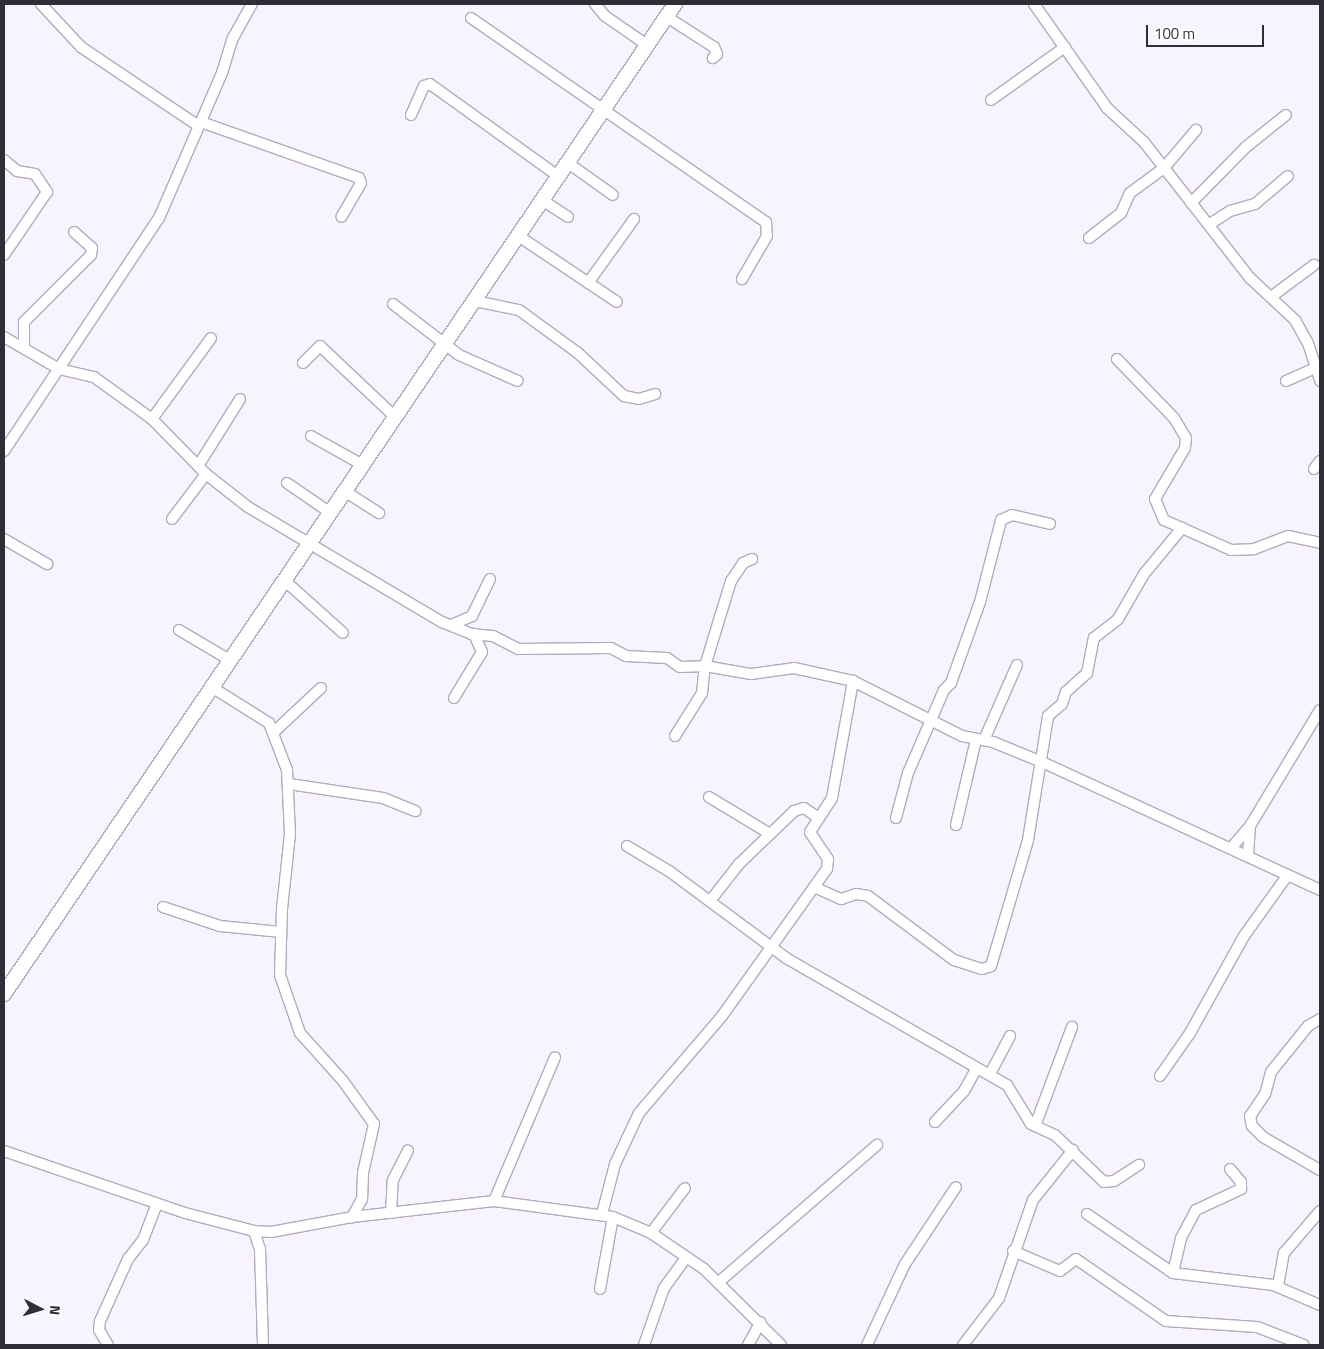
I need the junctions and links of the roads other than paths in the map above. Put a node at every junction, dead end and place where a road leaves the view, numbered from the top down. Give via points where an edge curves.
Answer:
1 (41, 4) edge
2 (252, 4) edge
3 (595, 4) edge
4 (675, 4) edge
5 (1034, 4) edge
6 (667, 17) junction
7 (471, 18) dead end
8 (647, 45) junction
9 (1065, 47) junction
10 (713, 58) dead end
11 (991, 100) dead end
12 (603, 110) junction
13 (1286, 115) dead end
14 (411, 116) dead end
15 (199, 123) junction
16 (1196, 130) dead end
17 (4, 160) edge
18 (568, 163) junction
19 (1164, 168) junction
20 (558, 176) junction
21 (1288, 176) dead end
22 (613, 195) dead end
23 (542, 200) junction
24 (1192, 203) junction
25 (342, 216) dead end
26 (568, 217) dead end
27 (634, 219) dead end
28 (1210, 224) junction
29 (74, 232) dead end
30 (517, 235) junction
31 (1089, 238) dead end
32 (4, 255) edge
33 (1314, 265) dead end
34 (742, 279) dead end
35 (588, 283) junction
36 (1271, 297) junction
37 (475, 302) junction
38 (617, 302) dead end
39 (393, 304) dead end
40 (4, 337) edge
41 (211, 338) dead end
42 (442, 343) junction
43 (24, 348) junction
44 (1117, 359) dead end
45 (303, 363) dead end
46 (1318, 367) edge
47 (59, 368) junction
48 (518, 381) dead end
49 (1320, 381) edge
50 (1286, 382) dead end
51 (655, 394) dead end
52 (240, 399) dead end
53 (393, 415) junction
54 (152, 419) junction
55 (310, 436) dead end
56 (4, 451) edge
57 (361, 464) junction
58 (202, 470) junction
59 (287, 484) dead end
60 (343, 490) junction
61 (328, 512) junction
62 (379, 513) dead end
63 (172, 519) dead end
64 (1050, 524) dead end
65 (1182, 528) junction
66 (4, 539) edge
67 (1320, 543) edge
68 (306, 544) junction
69 (752, 559) dead end
70 (47, 564) dead end
71 (490, 579) dead end
72 (284, 580) junction
73 (451, 626) junction
74 (179, 630) dead end
75 (343, 633) dead end
76 (474, 634) junction
77 (228, 659) junction
78 (1017, 665) dead end
79 (705, 666) junction
80 (856, 685) junction
81 (210, 686) junction
82 (321, 688) dead end
83 (454, 698) dead end
84 (1320, 710) edge
85 (932, 720) junction
86 (275, 731) junction
87 (675, 736) dead end
88 (980, 740) junction
89 (1042, 762) junction
90 (289, 784) junction
91 (709, 797) dead end
92 (416, 811) dead end
93 (819, 818) junction
94 (896, 818) dead end
95 (956, 825) dead end
96 (1250, 826) junction
97 (770, 834) junction
98 (627, 846) dead end
99 (1231, 848) junction
100 (1248, 856) junction
101 (1287, 876) junction
102 (814, 887) junction
103 (1320, 890) edge
104 (710, 900) junction
105 (163, 907) dead end
106 (281, 932) junction
107 (772, 948) junction
108 (4, 994) edge
109 (1320, 1019) edge
110 (1072, 1027) dead end
111 (1010, 1036) dead end
112 (555, 1057) dead end
113 (978, 1068) junction
114 (990, 1074) junction
115 (1160, 1076) dead end
116 (935, 1122) dead end
117 (1035, 1126) junction
118 (877, 1145) dead end
119 (408, 1150) dead end
120 (1073, 1150) junction
121 (4, 1151) edge
122 (1139, 1165) dead end
123 (1230, 1168) dead end
124 (1320, 1170) edge
125 (956, 1187) dead end
126 (685, 1188) dead end
127 (362, 1199) junction
128 (494, 1201) junction
129 (157, 1204) junction
130 (1320, 1211) edge
131 (391, 1213) junction
132 (602, 1214) junction
133 (1087, 1214) dead end
134 (371, 1215) junction
135 (352, 1217) junction
136 (613, 1217) junction
137 (254, 1230) junction
138 (271, 1232) junction
139 (651, 1233) junction
140 (260, 1249) junction
141 (1013, 1251) junction
142 (686, 1258) junction
143 (1173, 1273) junction
144 (720, 1281) junction
145 (1278, 1286) junction
146 (600, 1289) dead end
147 (1320, 1305) edge
148 (761, 1322) junction
149 (108, 1345) edge
150 (263, 1345) edge
151 (644, 1345) edge
152 (748, 1345) edge
153 (781, 1345) edge
154 (867, 1345) edge
155 (963, 1345) edge
156 (1304, 1345) edge

1 - 15 street via 81,47
2 - 15 street via 232,38
3 - 8 street via 605,16
4 - 6 street
5 - 9 street
6 - 8 street
6 - 10 street via 714,46 716,54
7 - 12 street
8 - 12 street
9 - 11 street
9 - 19 street via 1107,108 1144,142
12 - 18 street
12 - 34 street via 766,222 767,236
13 - 24 street via 1246,148
14 - 20 street via 424,86 430,84
15 - 25 street via 359,178 361,183
15 - 47 street via 159,218
16 - 19 street
17 - 32 street via 16,171 34,174 47,192
18 - 20 street
18 - 22 street
19 - 24 street
19 - 31 street via 1130,193 1121,213
20 - 23 street
21 - 28 street via 1255,204 1230,211
23 - 26 street
23 - 30 street
24 - 28 street
27 - 35 street
28 - 36 street via 1250,278
29 - 43 street via 92,248 91,255 24,322
30 - 35 street
30 - 37 street
33 - 36 street
35 - 38 street
36 - 46 street via 1302,329
37 - 42 street
37 - 51 street via 519,310 578,353 624,396 639,399
39 - 42 street
40 - 43 street
41 - 54 street
42 - 48 street via 459,355
42 - 53 street
43 - 47 street
44 - 65 street via 1174,418 1186,438 1185,448 1155,499 1160,517
45 - 53 street via 320,346
46 - 49 street
46 - 50 street
47 - 54 street via 94,377
47 - 56 street
52 - 58 street
53 - 57 street
54 - 58 street
55 - 57 street
57 - 60 street
58 - 63 street
58 - 68 street
59 - 61 street
60 - 61 street
60 - 62 street
61 - 68 street
64 - 85 street via 1012,515 1001,520 980,602 951,682
65 - 67 street via 1232,550 1254,549 1288,536
65 - 89 street via 1144,574 1118,619 1094,638 1086,673 1066,692 1062,704 1048,716
66 - 70 street
68 - 72 street
68 - 73 street via 331,554
69 - 79 street via 743,563 731,581
71 - 73 street via 472,616
72 - 75 street
72 - 77 street
73 - 76 street
74 - 77 street
76 - 79 street via 493,636 518,649 611,648 626,656 667,658 680,667
76 - 83 street via 482,652
77 - 81 street
78 - 88 street
79 - 80 street via 751,674 794,668
79 - 87 street via 702,693
80 - 85 street
80 - 93 street via 832,798
81 - 86 street via 263,718
81 - 108 street
82 - 86 street
84 - 96 street
85 - 88 street
85 - 94 street via 908,773
86 - 90 street
88 - 89 street
88 - 95 street
89 - 99 street
89 - 102 street via 1024,857 989,967 954,960 868,896 856,894 841,899
90 - 92 street via 384,798
90 - 106 street via 290,834
91 - 97 street
93 - 97 street via 799,808
93 - 102 street via 810,835 829,862
96 - 99 street
96 - 100 street
97 - 104 street
98 - 104 street
99 - 100 street
100 - 101 street
101 - 103 street
101 - 115 street via 1244,936 1198,1020
102 - 107 street
104 - 107 street via 760,935
105 - 106 street via 220,926
106 - 127 street via 280,975 296,1024 374,1124 363,1173
107 - 113 street
107 - 132 street via 722,1016 639,1114 615,1164
109 - 124 street via 1308,1026 1271,1072 1266,1094 1250,1116 1252,1126 1264,1137
110 - 117 street
111 - 114 street
112 - 128 street
113 - 114 street
113 - 116 street via 964,1091
114 - 117 street via 1014,1091 1028,1122
117 - 120 street via 1047,1130
118 - 144 street
119 - 131 street via 393,1180
120 - 122 street via 1104,1182 1114,1181
120 - 141 street via 1033,1200
121 - 129 street
123 - 143 street via 1242,1182 1241,1189 1196,1210 1181,1238
125 - 154 street via 905,1264
126 - 139 street
127 - 134 street
127 - 135 street
128 - 131 street
128 - 132 street
129 - 137 street
129 - 149 street via 143,1240 128,1259 100,1321 99,1330
130 - 145 street via 1284,1254
131 - 134 street
132 - 136 street
133 - 143 street
134 - 135 street
135 - 138 street
136 - 139 street
136 - 146 street
137 - 138 street
137 - 140 street
138 - 140 street
139 - 142 street
140 - 150 street
141 - 155 street via 1000,1298
141 - 156 street via 1060,1271 1076,1259 1166,1321 1257,1327
142 - 144 street
142 - 151 street via 662,1292
143 - 145 street
144 - 148 street
145 - 147 street
148 - 152 street
148 - 153 street

